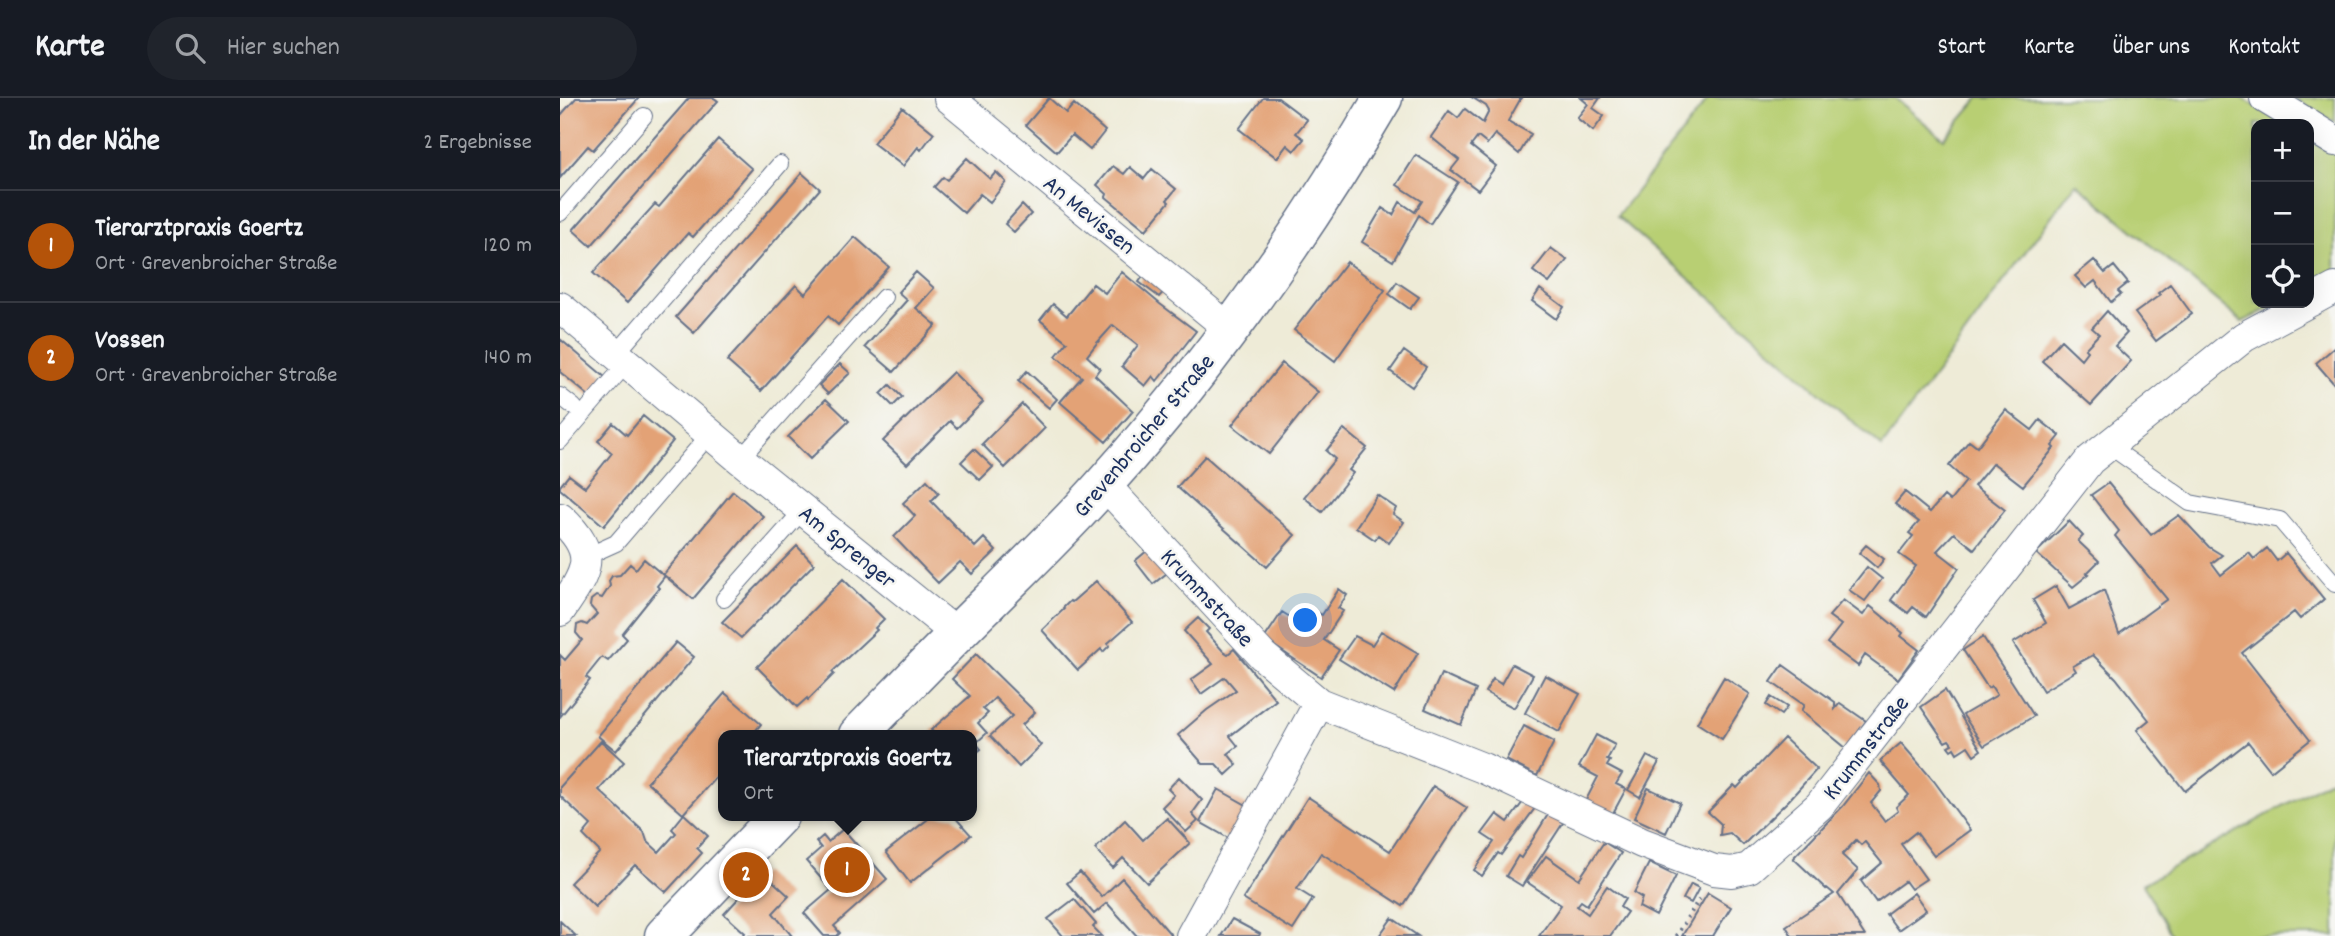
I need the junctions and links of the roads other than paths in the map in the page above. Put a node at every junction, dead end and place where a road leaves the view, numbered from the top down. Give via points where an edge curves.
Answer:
1 (949, 98) edge
2 (2265, 98) edge
3 (1375, 101) edge
4 (645, 116) dead end
5 (2298, 119) edge
6 (2314, 129) edge
7 (2335, 141) edge
8 (780, 164) dead end
9 (560, 213) edge
10 (2335, 288) edge
11 (884, 297) dead end
12 (2314, 299) edge
13 (560, 307) edge
14 (2297, 308) edge
15 (1231, 330) junction
16 (622, 359) junction
17 (560, 396) edge
18 (573, 407) dead end
19 (710, 434) junction
20 (560, 441) edge
21 (2108, 445) junction
22 (740, 458) junction
23 (1104, 484) junction
24 (803, 510) junction
25 (560, 518) edge
26 (585, 557) junction
27 (2335, 584) edge
28 (724, 599) dead end
29 (560, 611) edge
30 (957, 634) junction
31 (1319, 703) junction
32 (863, 730) edge
33 (774, 821) edge
34 (664, 936) edge
35 (1191, 936) edge

1 - 15 street, An Mevissen
2 - 5 street
3 - 15 street, Grevenbroicher Straße via 1305,224
4 - 9 lane
6 - 7 street
8 - 16 lane
10 - 12 street, Krummstraße
11 - 22 lane
13 - 16 street, Am Sprenger
14 - 21 street, Krummstraße via 2244,337
15 - 23 street, Grevenbroicher Straße
16 - 19 street, Am Sprenger
16 - 20 lane
17 - 18 lane
19 - 22 street, Am Sprenger
19 - 26 lane via 616,543
21 - 27 lane via 2190,503 2280,520
21 - 31 street, Krummstraße via 2090,460 1819,806 1749,868 1714,870 1642,844 1483,768
22 - 24 street, Am Sprenger
23 - 30 street, Grevenbroicher Straße
23 - 31 street, Krummstraße via 1263,656
24 - 28 lane
24 - 30 street, Am Sprenger
25 - 26 street via 578,536
26 - 29 street via 581,582
30 - 32 street, Grevenbroicher Straße
31 - 35 street
33 - 34 street

